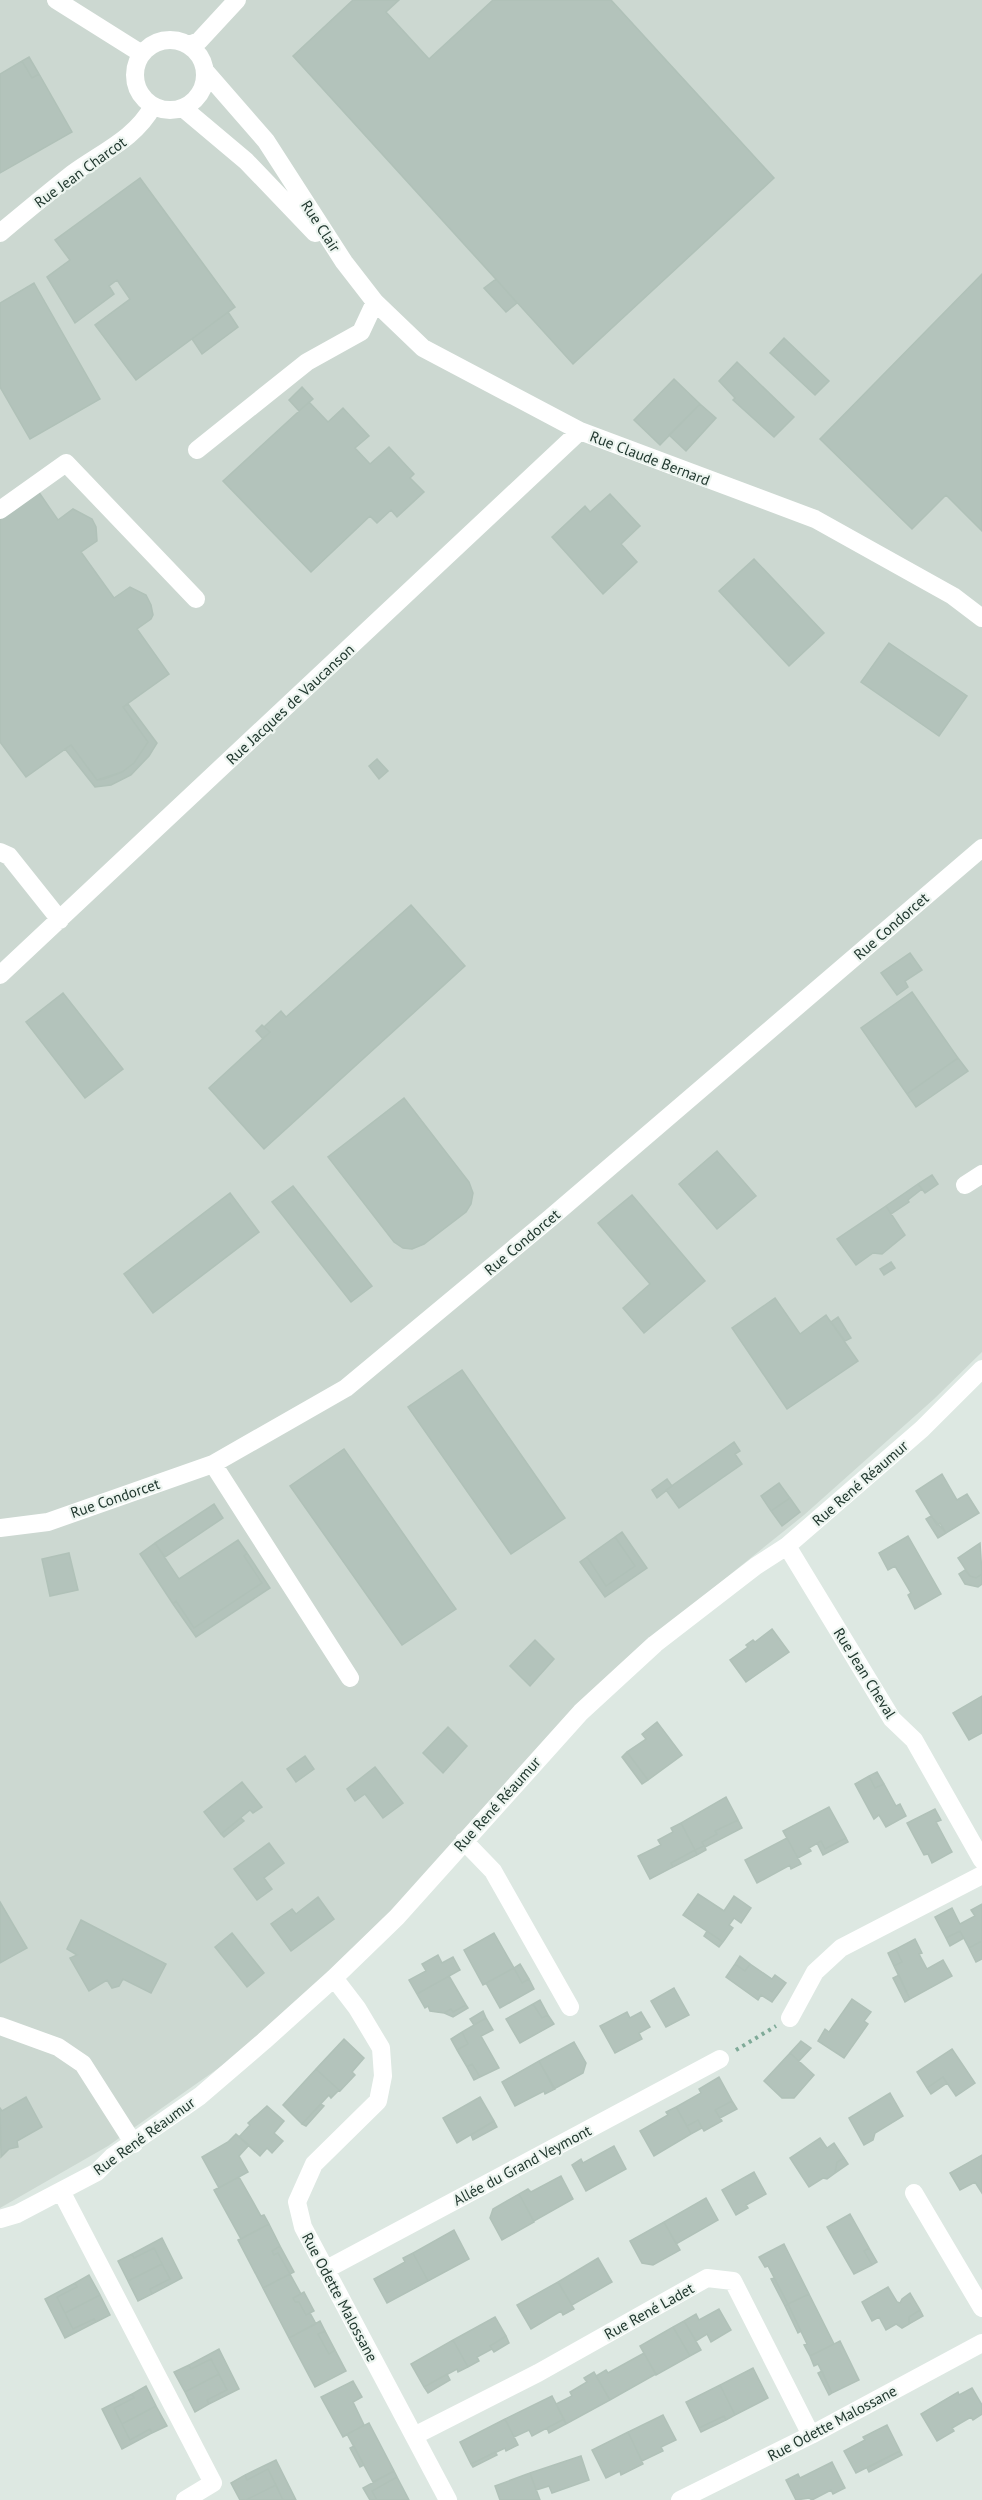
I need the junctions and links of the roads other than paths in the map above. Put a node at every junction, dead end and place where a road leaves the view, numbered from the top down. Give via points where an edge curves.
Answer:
1 (56, 0) edge
2 (237, 0) edge
3 (189, 45) junction
4 (142, 54) junction
5 (205, 71) junction
6 (153, 106) junction
7 (183, 108) junction
8 (0, 233) edge
9 (344, 262) junction
10 (375, 302) junction
11 (579, 431) junction
12 (196, 450) dead end
13 (0, 510) edge
14 (196, 598) dead end
15 (982, 618) edge
16 (982, 848) edge
17 (0, 852) edge
18 (60, 920) junction
19 (0, 975) edge
20 (982, 1174) edge
21 (965, 1185) dead end
22 (982, 1369) edge
23 (213, 1464) junction
24 (0, 1528) edge
25 (787, 1546) junction
26 (350, 1678) dead end
27 (464, 1841) junction
28 (982, 1860) edge
29 (982, 1875) edge
30 (334, 1978) junction
31 (570, 2007) dead end
32 (790, 2018) road end
33 (0, 2026) edge
34 (720, 2059) road end
35 (134, 2144) junction
36 (62, 2191) junction
37 (914, 2193) dead end
38 (0, 2219) edge
39 (325, 2270) junction
40 (982, 2308) edge
41 (982, 2343) edge
42 (811, 2435) junction
43 (414, 2436) junction
44 (185, 2500) edge
45 (448, 2500) edge
46 (680, 2500) edge

1 - 4 street
2 - 3 street via 199,41
3 - 4 street via 169,40
3 - 5 street
4 - 6 street via 136,65 137,89
5 - 7 street via 200,93
5 - 9 street, Rue Clair via 266,141
6 - 7 street via 163,110
6 - 8 street, Rue Jean Charcot via 144,122 127,138 73,173
7 - 9 street, Rue Clair via 246,161
9 - 10 street, Rue Claude Bernard
10 - 11 street, Rue Claude Bernard via 423,348
10 - 12 street via 361,332 307,362
11 - 15 street, Rue Claude Bernard via 815,519 953,596
11 - 18 street, Rue Jacques de Vaucanson
13 - 14 street via 66,463
16 - 23 street, Rue Condorcet via 346,1388
17 - 18 street via 9,856
18 - 19 street, Rue Jacques de Vaucanson
20 - 21 street
22 - 25 street, Rue René Réaumur via 922,1429
23 - 24 street, Rue Condorcet via 48,1522
23 - 26 street
25 - 27 street, Rue René Réaumur via 655,1644 581,1712
25 - 28 street, Rue Jean Cheval via 892,1719 914,1740
27 - 30 street, Rue René Réaumur
27 - 31 street via 493,1871
29 - 32 street via 841,1948 815,1972
30 - 35 street, Rue René Réaumur via 200,2096
30 - 39 street, Rue Odette Malossane via 381,2048 383,2076 378,2101 314,2164 297,2202 303,2227
33 - 35 street via 58,2047 83,2064
34 - 39 street, Allée du Grand Veymont
35 - 36 street, Rue René Réaumur via 97,2172
36 - 38 street, Rue René Réaumur
36 - 44 street via 213,2483
37 - 40 street
39 - 43 street, Rue Odette Malossane
41 - 42 street, Rue Odette Malossane
42 - 43 street, Rue René Ladet via 733,2281 707,2278 538,2373
42 - 46 street, Rue Odette Malossane
43 - 45 street, Rue Odette Malossane

